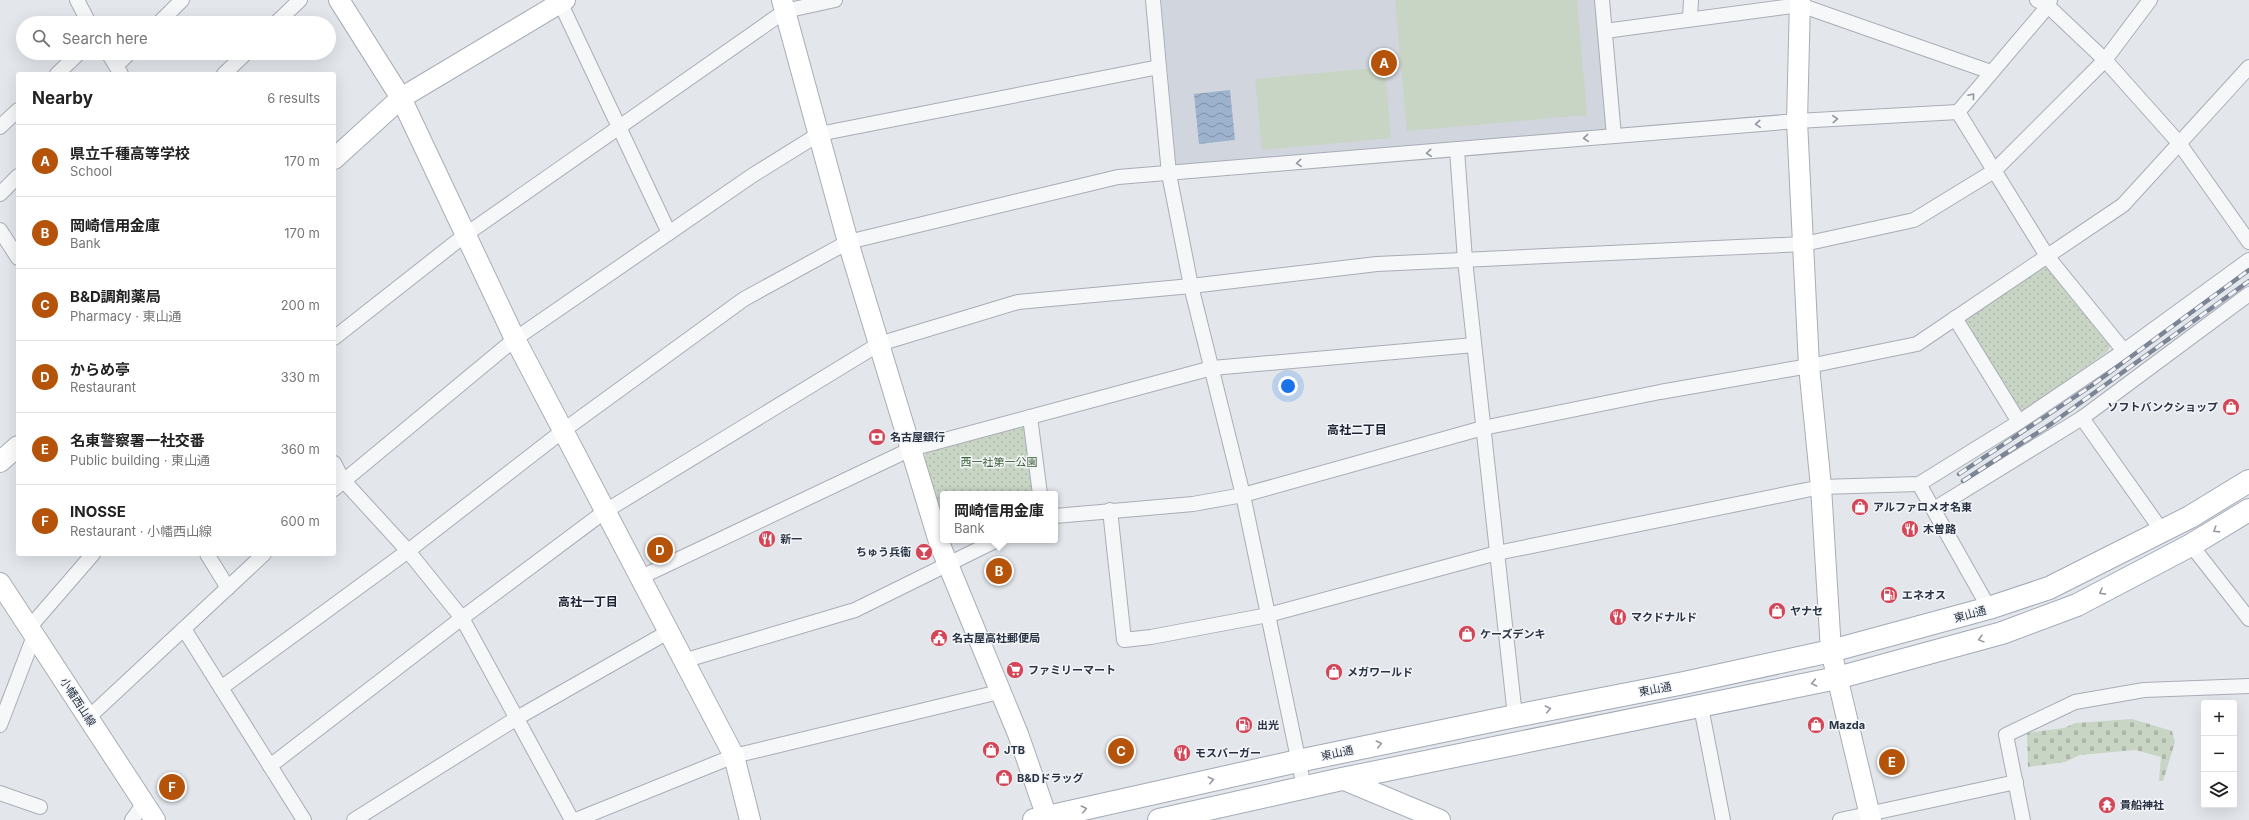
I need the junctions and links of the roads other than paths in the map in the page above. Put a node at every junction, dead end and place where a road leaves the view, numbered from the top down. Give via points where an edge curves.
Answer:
1 (77, 0) edge
2 (182, 0) edge
3 (300, 0) edge
4 (339, 0) edge
5 (835, 0) edge
6 (1153, 0) edge
7 (1602, 0) edge
8 (1691, 0) edge
9 (2150, 0) edge
10 (561, 1) edge
11 (2045, 2) edge
12 (1800, 3) edge
13 (784, 5) edge
14 (85, 16) edge
15 (166, 16) edge
16 (283, 16) edge
17 (1690, 18) junction
18 (1605, 31) junction
19 (72, 60) edge
20 (113, 60) edge
21 (125, 60) edge
22 (239, 60) edge
23 (2105, 60) junction
24 (1159, 67) junction
25 (2249, 67) edge
26 (119, 70) edge
27 (59, 72) edge
28 (226, 72) edge
29 (1991, 72) junction
30 (401, 98) junction
31 (1958, 112) junction
32 (16, 113) edge
33 (1796, 122) junction
34 (0, 127) edge
35 (619, 127) junction
36 (819, 134) junction
37 (1614, 136) junction
38 (2179, 143) junction
39 (1457, 150) junction
40 (336, 157) edge
41 (1994, 171) junction
42 (1168, 174) junction
43 (16, 178) edge
44 (0, 194) edge
45 (0, 230) edge
46 (668, 233) junction
47 (465, 235) junction
48 (848, 242) junction
49 (2249, 242) edge
50 (1804, 244) junction
51 (16, 255) edge
52 (2047, 256) junction
53 (1465, 260) junction
54 (2249, 260) edge
55 (1191, 286) junction
56 (2249, 294) edge
57 (1955, 318) junction
58 (336, 336) edge
59 (514, 339) junction
60 (879, 344) junction
61 (1474, 345) junction
62 (2124, 351) junction
63 (1809, 366) junction
64 (1212, 368) junction
65 (1030, 417) junction
66 (2082, 418) junction
67 (2019, 422) junction
68 (1484, 428) junction
69 (564, 430) junction
70 (16, 448) edge
71 (911, 449) junction
72 (0, 462) edge
73 (336, 471) edge
74 (2249, 471) edge
75 (2249, 480) edge
76 (339, 484) edge
77 (1919, 484) junction
78 (1820, 487) junction
79 (1040, 491) edge
80 (1243, 495) junction
81 (1934, 509) junction
82 (1110, 510) junction
83 (2249, 510) edge
84 (604, 512) junction
85 (1058, 516) edge
86 (2190, 517) junction
87 (2162, 531) junction
88 (940, 539) edge
89 (941, 543) edge
90 (991, 543) edge
91 (2191, 545) junction
92 (408, 551) junction
93 (1497, 553) junction
94 (90, 556) edge
95 (208, 556) edge
96 (262, 556) edge
97 (948, 564) junction
98 (639, 578) junction
99 (0, 584) edge
100 (228, 588) junction
101 (1989, 608) junction
102 (1268, 615) junction
103 (462, 618) junction
104 (2249, 619) edge
105 (184, 629) junction
106 (32, 632) junction
107 (668, 632) junction
108 (1831, 651) junction
109 (683, 661) junction
110 (1837, 678) junction
111 (2249, 686) edge
112 (221, 688) junction
113 (999, 692) junction
114 (1701, 708) junction
115 (1515, 716) junction
116 (88, 718) junction
117 (517, 718) junction
118 (0, 725) edge
119 (734, 756) junction
120 (1298, 761) junction
121 (270, 766) junction
122 (1342, 779) junction
123 (2016, 782) junction
124 (1304, 787) junction
125 (0, 793) edge
126 (144, 803) junction
127 (40, 807) dead end
128 (1870, 817) edge
129 (1043, 819) edge
130 (132, 820) edge
131 (155, 820) edge
132 (304, 820) edge
133 (354, 820) edge
134 (572, 820) edge
135 (576, 820) edge
136 (750, 820) edge
137 (1159, 820) edge
138 (1440, 820) edge
139 (1723, 820) edge
140 (1840, 820) edge
141 (2023, 820) edge

1 - 14 street
2 - 15 street
3 - 16 street
4 - 30 street
5 - 13 street
6 - 24 street
7 - 18 street
8 - 17 street
9 - 23 street
10 - 30 street
10 - 35 street
11 - 23 street
11 - 29 street
12 - 17 street
12 - 29 street
12 - 33 street
13 - 35 street
13 - 36 street
17 - 18 street
18 - 37 street
19 - 27 street
20 - 26 street
21 - 26 street
22 - 28 street
23 - 38 street
23 - 41 street
24 - 36 street
24 - 42 street
25 - 38 street
31 -> 29 street
30 - 40 street
30 - 47 street
33 -> 31 street
31 - 41 street
32 - 34 street
33 -> 37 street
33 - 50 street
35 - 46 street
35 - 47 street
36 - 46 street
36 - 48 street
37 -> 39 street
38 - 49 street
38 - 52 street via 2123,205
39 -> 42 street
39 - 53 street
41 - 50 street via 1914,220
41 - 52 street
42 - 48 street via 1118,177
42 - 55 street
43 - 44 street
45 - 51 street
46 - 59 street
47 - 58 street
47 - 59 street
48 - 60 street
48 - 69 street via 744,298
50 - 53 street
50 - 63 street
52 - 57 street
52 - 62 street
53 - 55 street via 1377,264
53 - 61 street
54 - 62 street
55 - 60 street via 1018,302
55 - 64 street
56 - 66 street
57 - 63 street via 1917,344
57 - 67 street
59 - 69 street
59 - 76 street
60 - 71 street
60 - 84 street
61 - 64 street
61 - 68 street
62 - 67 street
63 - 68 street via 1660,392
63 - 78 street
64 - 65 street
64 - 80 street
65 - 71 street
65 - 79 street
66 - 81 street
66 - 87 street
67 - 77 street
68 - 80 street
68 - 93 street
69 - 84 street
69 - 92 street
70 - 72 street
71 - 88 street
71 - 98 street
73 - 76 street
74 - 86 main road
75 - 86 main road, 東山通
76 - 92 street
77 - 78 street
77 - 81 street
78 - 93 street
78 - 108 street
80 - 82 street via 1193,504
80 - 102 street
81 - 101 street
82 - 85 street
82 - 102 street via 1124,640
83 -> 91 main road
84 - 98 street
84 - 103 street
86 - 87 main road, 東山通
87 - 101 main road, 東山通 via 2049,588
89 - 97 street
90 - 97 street
91 - 104 street
91 -> 110 main road via 2078,605 2016,628
92 - 103 street
92 - 112 street
93 - 102 street
93 - 115 street
94 - 106 street
95 - 100 street
96 - 100 street
97 - 109 street via 856,610
97 - 113 street
98 - 107 street
99 - 106 street, 小幡西山線
100 - 105 street
101 - 108 main road, 東山通
102 - 120 street
103 - 117 street
103 - 121 street
105 - 112 street
105 - 116 street
106 - 116 street, 小幡西山線
106 - 118 street
107 - 109 street
107 - 117 street
108 - 110 street
115 -> 108 main road, 東山通 via 1684,684
109 - 119 street
110 -> 114 main road
110 - 128 street
111 - 123 street via 2144,690 2075,702 2006,735
112 - 121 street
113 - 119 street
113 - 129 street via 1018,734
114 - 122 main road
114 - 139 street
120 -> 115 main road, 東山通
116 - 126 street, 小幡西山線
117 - 133 street
117 - 134 street
119 - 135 street
119 - 136 street
120 - 124 street
129 -> 120 main road, 東山通
121 - 132 street
122 - 124 main road
122 - 138 street
123 - 128 street
123 - 141 street
124 - 137 main road
125 - 127 street
126 - 130 street
126 - 131 street, 小幡西山線
128 - 140 street

